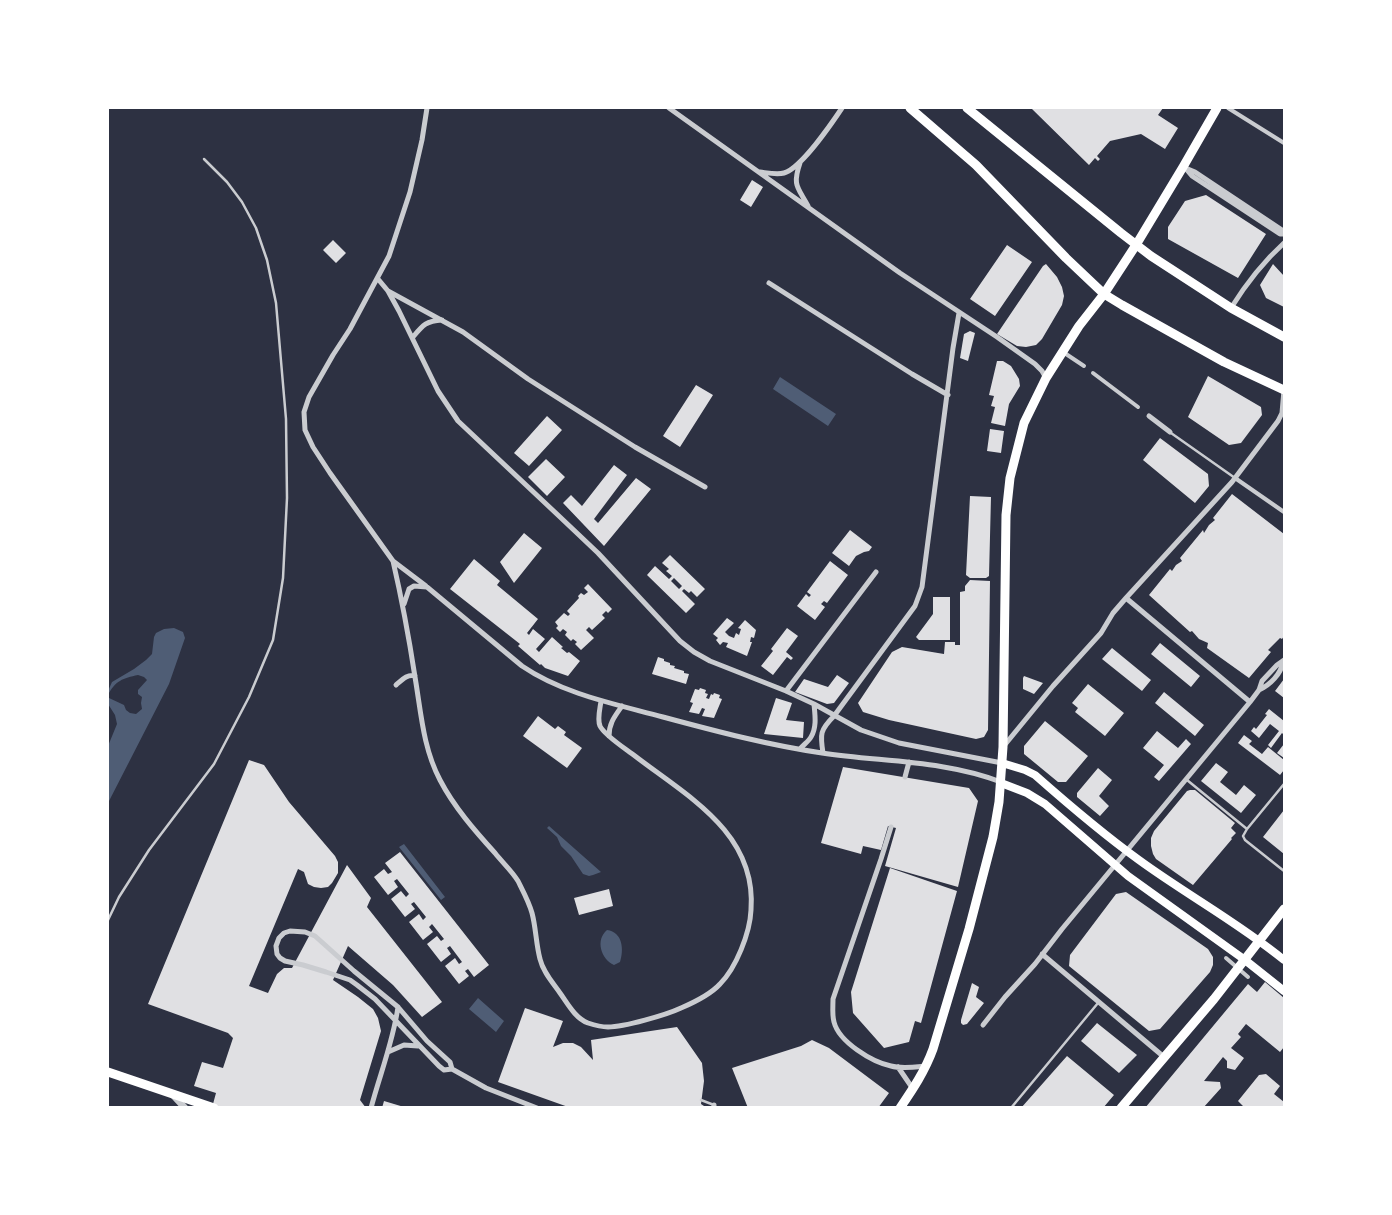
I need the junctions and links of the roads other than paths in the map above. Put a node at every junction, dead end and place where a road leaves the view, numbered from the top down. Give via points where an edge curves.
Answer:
1 (427, 108) edge
2 (670, 108) edge
3 (842, 108) edge
4 (910, 108) edge
5 (967, 108) edge
6 (1217, 108) edge
7 (1228, 108) edge
8 (1284, 143) edge
9 (204, 159) dead end
10 (800, 163) junction
11 (1185, 168) junction
12 (760, 172) junction
13 (808, 207) junction
14 (1284, 234) edge
15 (1284, 243) edge
16 (1136, 245) junction
17 (378, 280) junction
18 (768, 283) dead end
19 (388, 291) junction
20 (1104, 294) junction
21 (1231, 308) junction
22 (959, 313) junction
23 (443, 320) junction
24 (413, 337) junction
25 (1284, 337) edge
26 (1063, 351) junction
27 (1084, 366) dead end
28 (1093, 374) dead end
29 (1046, 378) junction
30 (1284, 390) edge
31 (948, 395) junction
32 (1138, 407) dead end
33 (1148, 416) dead end
34 (1170, 432) joint
35 (1235, 478) junction
36 (705, 487) dead end
37 (1284, 512) edge
38 (394, 562) junction
39 (876, 572) dead end
40 (427, 587) junction
41 (1126, 598) junction
42 (404, 608) junction
43 (1284, 661) edge
44 (415, 676) junction
45 (396, 685) dead end
46 (786, 691) junction
47 (601, 701) junction
48 (1250, 702) junction
49 (814, 704) junction
50 (622, 706) junction
51 (834, 716) junction
52 (609, 736) junction
53 (1003, 747) junction
54 (800, 749) junction
55 (822, 754) junction
56 (909, 762) junction
57 (1002, 764) junction
58 (905, 777) dead end
59 (1186, 779) junction
60 (1001, 783) junction
61 (1284, 784) edge
62 (891, 827) dead end
63 (1247, 829) junction
64 (1128, 851) junction
65 (1116, 866) junction
66 (1284, 871) edge
67 (1284, 909) edge
68 (108, 920) edge
69 (1260, 940) junction
70 (1042, 954) junction
71 (1226, 958) dead end
72 (1245, 960) junction
73 (1284, 960) edge
74 (1238, 968) junction
75 (1248, 977) dead end
76 (1284, 991) edge
77 (1099, 1002) junction
78 (398, 1007) junction
79 (396, 1021) junction
80 (983, 1025) dead end
81 (419, 1046) junction
82 (388, 1052) junction
83 (1164, 1057) junction
84 (927, 1066) junction
85 (898, 1067) junction
86 (452, 1069) junction
87 (108, 1072) edge
88 (913, 1089) junction
89 (171, 1093) junction
90 (701, 1100) dead end
91 (714, 1106) edge
92 (185, 1108) edge
93 (214, 1108) edge
94 (370, 1108) edge
95 (537, 1108) edge
96 (900, 1108) edge
97 (1011, 1108) edge
98 (1121, 1108) edge

1 - 17 street via 406,206 390,256
2 - 12 street
3 - 10 street
4 - 20 main road via 976,165
5 - 16 main road
6 - 11 main road
7 - 8 street
9 - 68 lane via 232,188 256,228 276,303 286,429 283,578 273,640 249,697 214,764 149,850
10 - 12 street via 786,172
10 - 13 street via 796,180
11 - 14 street
11 - 16 main road
12 - 13 street
13 - 22 street
15 - 21 street via 1250,279
16 - 20 main road
16 - 21 main road
17 - 19 street
17 - 38 street via 309,396 304,421 313,447
18 - 31 street
19 - 23 street
19 - 24 street
20 - 26 main road
20 - 30 main road via 1224,362
21 - 25 main road
22 - 29 street via 1035,364
22 - 31 street
23 - 24 street via 421,326
23 - 36 street via 528,379
24 - 46 street via 438,391 458,421 598,553 680,641 710,661
26 - 27 street
26 - 29 main road
28 - 32 street
29 - 53 main road via 1024,423 1009,487
30 - 35 street via 1278,421
31 - 51 street via 922,587 915,606
33 - 34 street
34 - 35 lane
35 - 37 street
35 - 41 street
38 - 40 street
38 - 42 street
39 - 46 street
40 - 42 street via 409,589
40 - 47 street via 537,676
41 - 48 street
41 - 53 street via 1101,633
42 - 44 street
43 - 48 street via 1282,669 1268,686 1259,690
44 - 45 street via 406,677
44 - 52 street via 428,752 442,784 464,818 517,879 532,913 544,971 573,1012 585,1022 605,1027 672,1012 708,995 729,973 745,941 751,912 748,872 734,841 722,825
46 - 49 street
47 - 50 street
47 - 52 street via 600,724
48 - 59 street
49 - 51 street
49 - 54 street via 816,717 811,737
50 - 52 street via 612,720
50 - 54 street
51 - 55 street via 822,732
51 - 57 street via 884,738
53 - 57 main road
54 - 55 street
55 - 56 street
56 - 58 street
56 - 60 street via 957,770
57 - 60 main road
57 - 64 main road via 1035,775 1088,822
59 - 63 lane
59 - 64 street
60 - 65 main road via 1045,804
60 - 84 main road via 993,837 969,929
61 - 63 lane
62 - 85 street via 833,999 832,1011 844,1039 872,1058
63 - 66 lane via 1244,839
64 - 65 street
64 - 69 main road
65 - 70 street
65 - 72 main road
67 - 69 main road
69 - 72 main road
69 - 73 main road
70 - 77 street
70 - 80 street
71 - 74 street
72 - 74 main road
72 - 76 main road
74 - 75 street
74 - 83 main road
77 - 83 street
77 - 97 lane
78 - 79 street
78 - 79 street via 315,936 290,931 279,938 276,946 280,958 357,985
78 - 86 street via 450,1062
79 - 81 street
79 - 82 street
81 - 82 street via 404,1045
81 - 86 street via 444,1070
82 - 94 street
83 - 98 main road
84 - 85 street
84 - 88 main road
85 - 88 street
86 - 95 street via 486,1088
87 - 89 main road
88 - 96 main road
89 - 92 street
89 - 93 main road
90 - 91 lane

